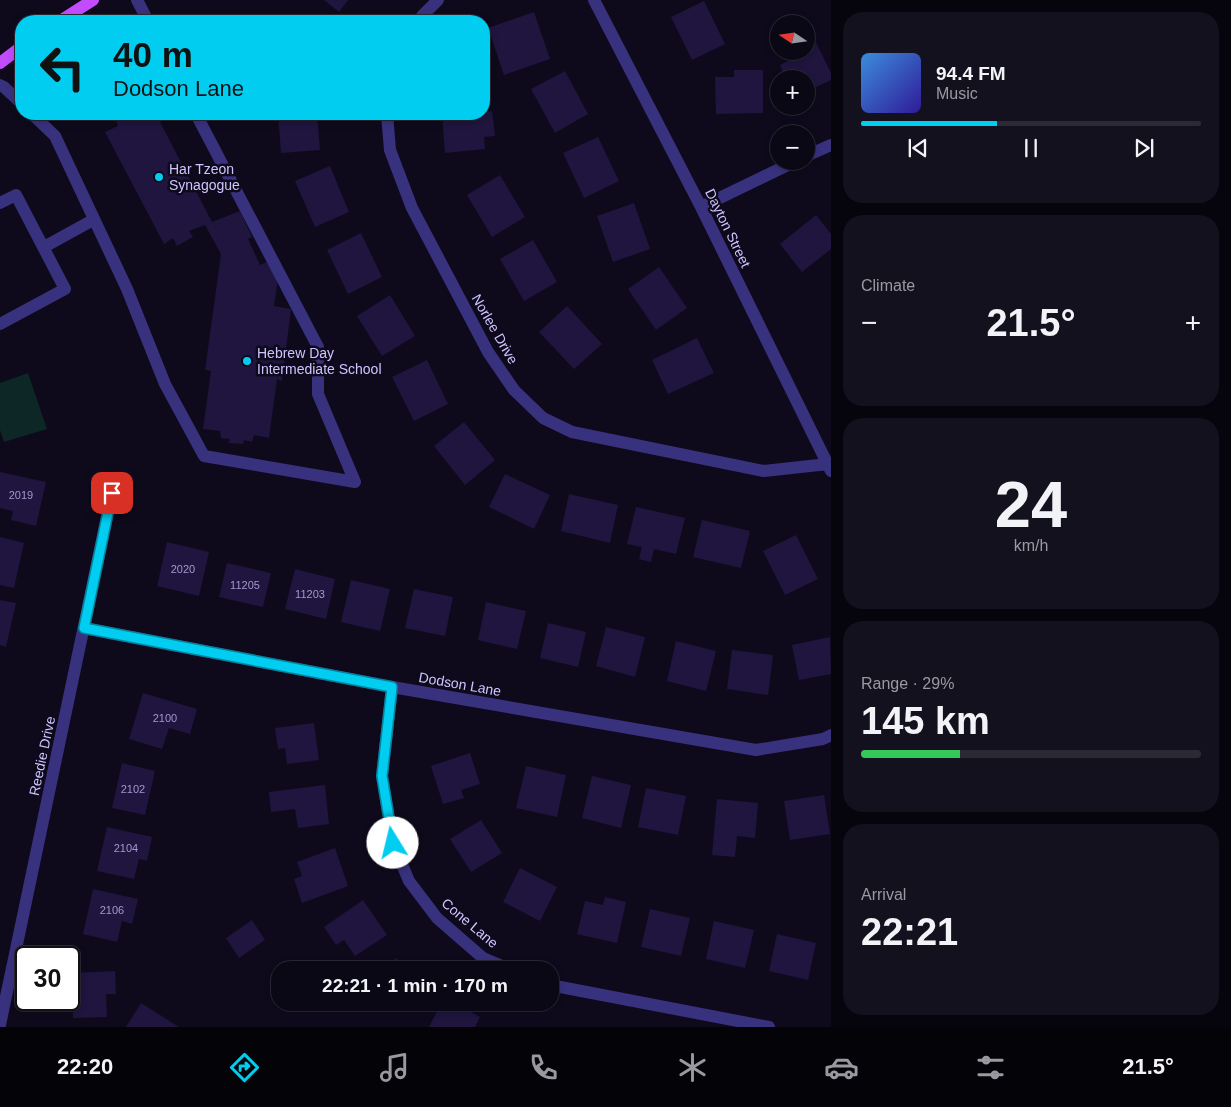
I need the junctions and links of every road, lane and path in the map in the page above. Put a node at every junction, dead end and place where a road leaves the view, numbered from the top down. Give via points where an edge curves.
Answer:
1 (93, 0) edge
2 (137, 0) edge
3 (438, 0) edge
4 (594, 0) edge
5 (69, 15) edge
6 (145, 15) edge
7 (425, 15) edge
8 (15, 52) edge
9 (0, 63) edge
10 (0, 86) edge
11 (15, 98) edge
12 (38, 120) edge
13 (199, 120) edge
14 (388, 120) edge
15 (831, 144) edge
16 (815, 152) edge
17 (777, 170) edge
18 (0, 203) edge
19 (701, 207) junction
20 (94, 220) junction
21 (44, 247) junction
22 (0, 324) edge
23 (830, 466) edge
24 (112, 493) dead end
25 (84, 628) junction
26 (392, 687) junction
27 (831, 734) edge
28 (490, 961) edge
29 (559, 987) edge
30 (0, 1025) edge
31 (769, 1027) edge

1 - 5 main road
2 - 6 street
3 - 7 street
4 - 19 street, Dayton Street
8 - 9 main road
10 - 11 street
12 - 20 street via 55,136
13 - 20 street via 318,347 318,394 356,482 204,456 165,384 127,289
14 - 23 street, Norlee Drive via 390,150 412,208 488,352 514,390 543,418 572,432 764,471
15 - 16 street
17 - 19 street
18 - 21 street via 16,195
19 - 23 street, Dayton Street
20 - 21 street
21 - 22 street via 66,289
24 - 25 street, Reedie Drive
25 - 26 street, Dodson Lane
25 - 30 street, Reedie Drive
26 - 27 street, Dodson Lane via 756,750 823,739
26 - 28 street, Cone Lane via 382,776 393,843 409,881 437,918
29 - 31 street

